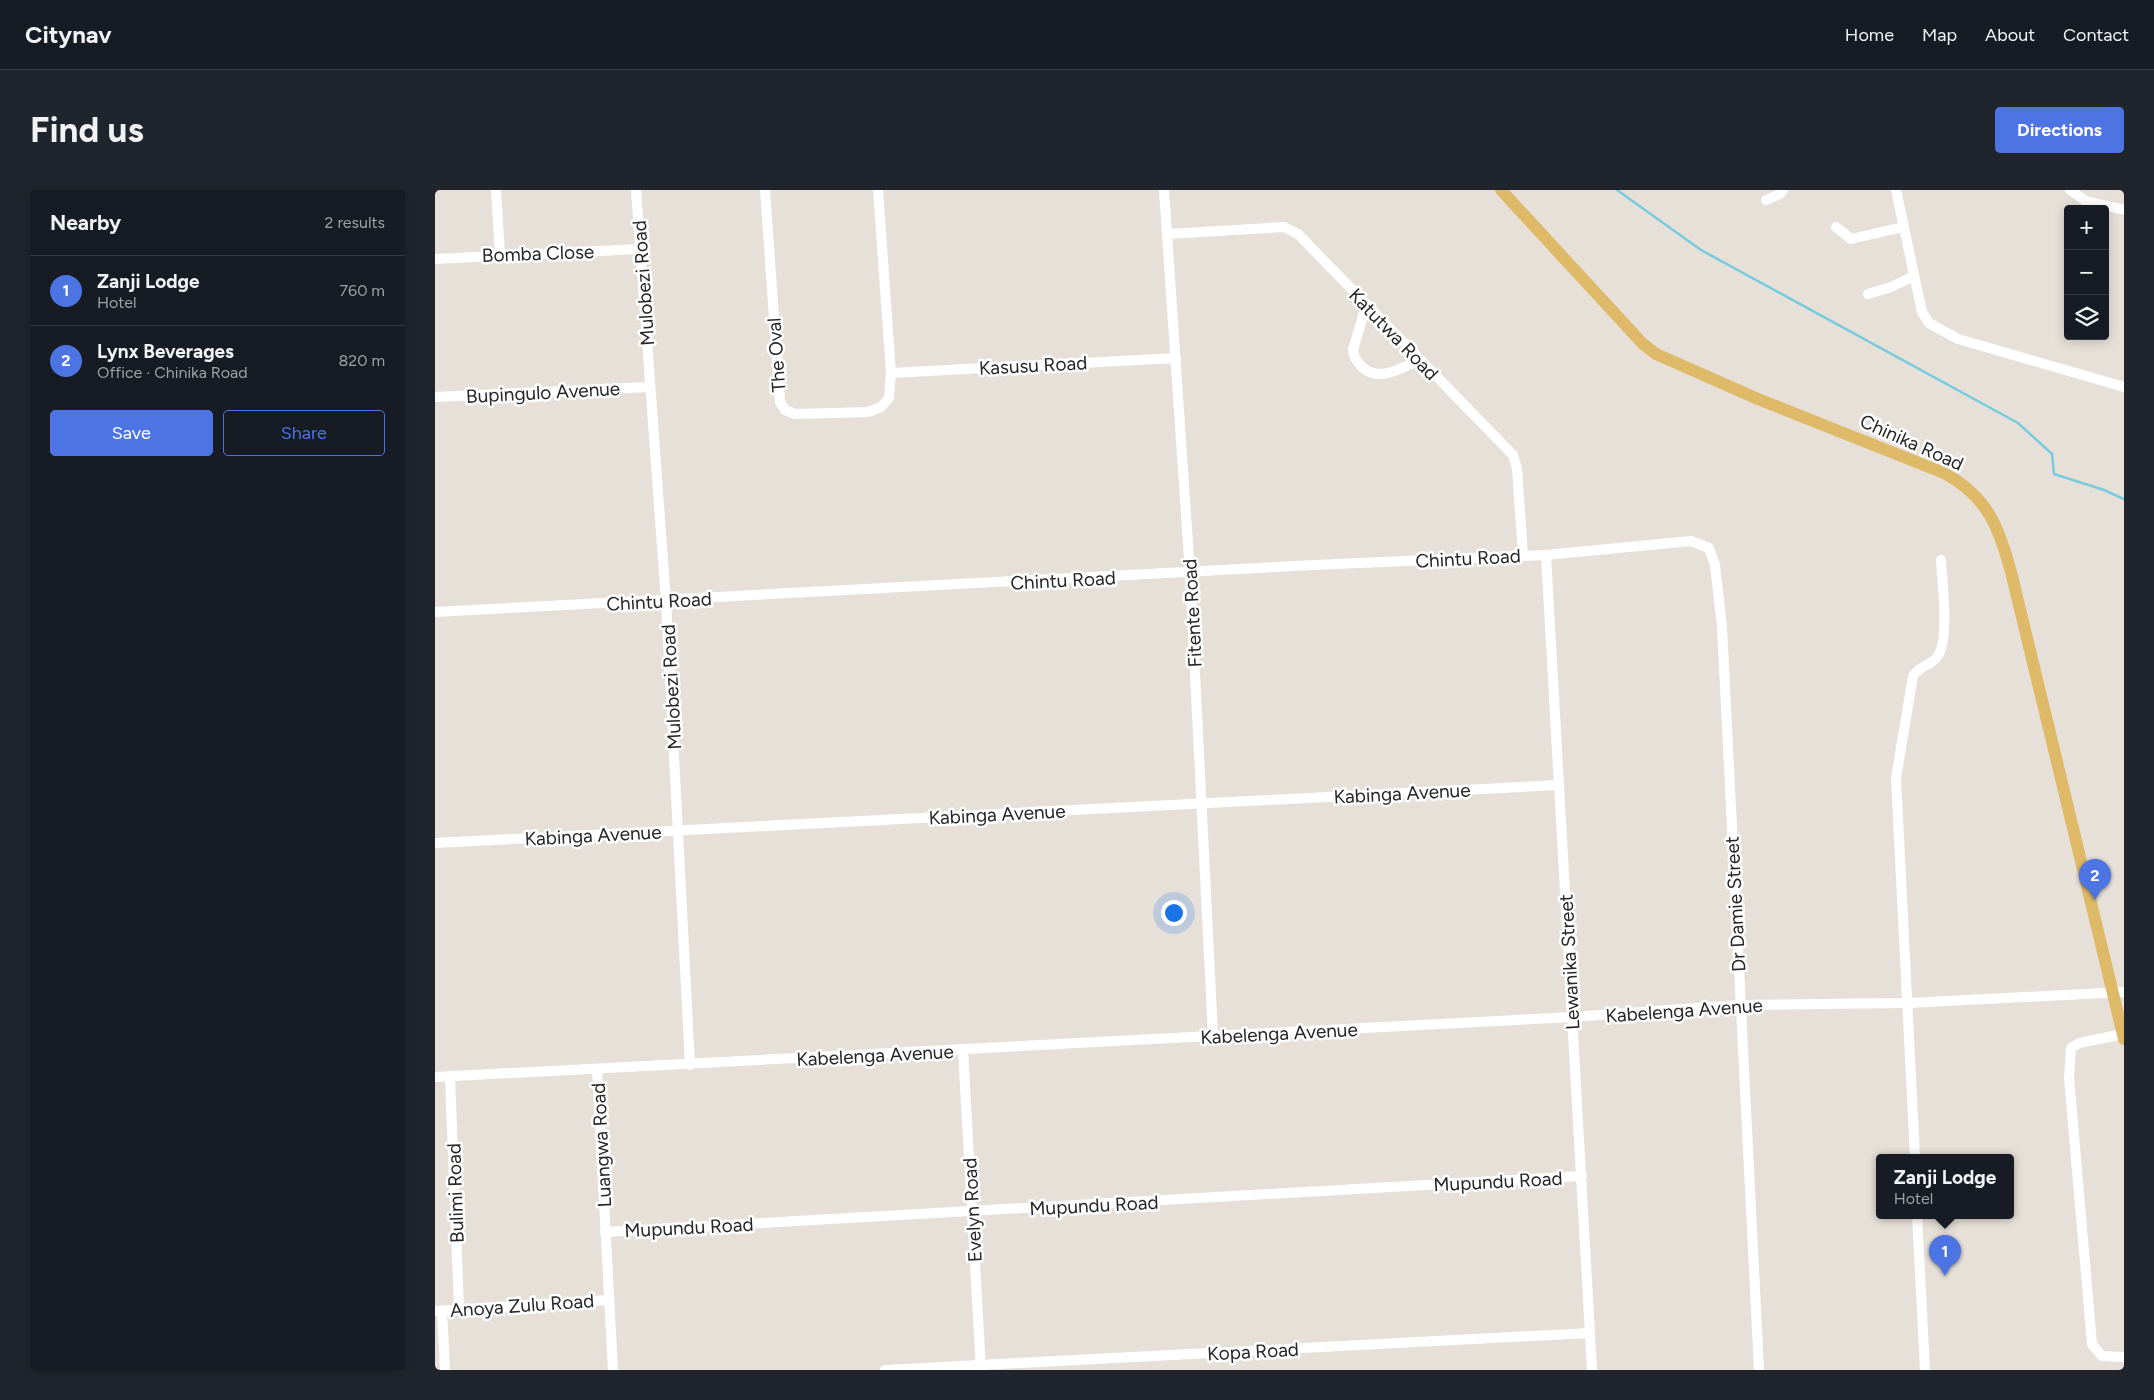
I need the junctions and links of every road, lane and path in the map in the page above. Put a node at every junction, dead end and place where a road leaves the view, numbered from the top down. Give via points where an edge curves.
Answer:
1 (496, 190) edge
2 (636, 190) edge
3 (765, 190) edge
4 (878, 190) edge
5 (1164, 190) edge
6 (1501, 190) edge
7 (1783, 190) edge
8 (1896, 190) edge
9 (2070, 190) edge
10 (1766, 200) dead end
11 (2124, 210) edge
12 (1836, 227) dead end
13 (1903, 227) junction
14 (1168, 234) junction
15 (640, 249) junction
16 (500, 254) junction
17 (435, 259) edge
18 (1914, 276) junction
19 (1868, 294) dead end
20 (1366, 305) junction
21 (1176, 358) junction
22 (1419, 360) junction
23 (891, 373) junction
24 (650, 387) junction
25 (2124, 387) edge
26 (435, 397) edge
27 (1691, 541) joint
28 (1523, 555) junction
29 (1546, 555) junction
30 (1941, 560) dead end
31 (1190, 573) junction
32 (666, 601) junction
33 (435, 612) edge
34 (1559, 785) junction
35 (1203, 804) junction
36 (678, 830) junction
37 (435, 843) edge
38 (2118, 993) edge
39 (1908, 1003) junction
40 (1739, 1004) junction
41 (1572, 1017) junction
42 (1213, 1036) junction
43 (2123, 1036) edge
44 (963, 1050) junction
45 (691, 1065) junction
46 (597, 1069) junction
47 (435, 1077) edge
48 (450, 1077) junction
49 (1915, 1154) edge
50 (1582, 1176) junction
51 (972, 1212) junction
52 (1917, 1219) edge
53 (605, 1232) junction
54 (609, 1300) junction
55 (459, 1309) junction
56 (439, 1311) edge
57 (1590, 1333) junction
58 (2124, 1357) edge
59 (981, 1368) edge
60 (445, 1370) edge
61 (613, 1370) edge
62 (885, 1370) edge
63 (1592, 1370) edge
64 (1759, 1370) edge
65 (1925, 1370) edge

1 - 16 street
2 - 15 street, Mulobezi Road
3 - 23 street, The Oval via 780,402 785,410 814,415 868,412 881,407 889,398
4 - 23 street, The Oval
5 - 14 street, Fitente Road
6 - 38 main road, Chinika Road via 1643,344 1656,354 1750,396 1944,473 1967,488 1986,508 2000,534 2012,576
7 - 10 street
8 - 13 street
9 - 11 street via 2086,201
12 - 13 street via 1851,239
13 - 18 street
14 - 20 street, Katutwa Road via 1274,228 1292,230
14 - 21 street, Fitente Road
15 - 16 street, Bomba Close
15 - 24 street, Mulobezi Road
16 - 17 street, Bomba Close
18 - 19 street
18 - 25 street via 1925,318 1944,332 1977,345
20 - 22 street, Katutwa Road
20 - 22 street via 1353,350 1360,366 1377,375
21 - 23 street, Kasusu Road
21 - 31 street, Fitente Road
22 - 28 street, Katutwa Road via 1513,455 1517,469
24 - 26 street, Bupingulo Avenue
24 - 32 street, Mulobezi Road
27 - 29 street, Chintu Road
27 - 40 street, Dr Damie Street via 1709,548 1713,555 1721,618
28 - 29 street, Chintu Road
28 - 31 street, Chintu Road
29 - 34 street, Lewanika Street
30 - 39 street via 1941,651 1933,662 1917,669 1913,676 1896,771
31 - 32 street, Chintu Road
31 - 35 street, Fitente Road
32 - 33 street, Chintu Road
32 - 36 street, Mulobezi Road
34 - 35 street, Kabinga Avenue
34 - 41 street, Lewanika Street
35 - 36 street, Kabinga Avenue
35 - 42 street, Fitente Road
36 - 37 street, Kabinga Avenue
36 - 45 street, Mulobezi Road
38 - 39 street, Kabelenga Avenue
38 - 43 main road, Chinika Road
39 - 40 street, Kabelenga Avenue
39 - 49 street
40 - 41 street, Kabelenga Avenue
40 - 64 street, Dr Damie Street
41 - 42 street, Kabelenga Avenue
41 - 50 street, Lewanika Street
42 - 44 street, Kabelenga Avenue
43 - 58 street via 2079,1043 2071,1048 2069,1078 2092,1344 2102,1356
44 - 45 street, Kabelenga Avenue
44 - 51 street, Evelyn Road
45 - 46 street, Kabelenga Avenue
46 - 48 street, Kabelenga Avenue
46 - 53 street, Luangwa Road
47 - 48 street, Kabelenga Avenue
48 - 55 street, Bulimi Road
50 - 51 street, Mupundu Road
50 - 57 street, Lewanika Street
51 - 53 street, Mupundu Road
51 - 59 street, Evelyn Road
52 - 65 street
53 - 54 street, Luangwa Road
54 - 55 street, Anoya Zulu Road
54 - 61 street, Luangwa Road
55 - 56 street, Anoya Zulu Road
56 - 60 street
57 - 59 street, Kopa Road
57 - 63 street, Lewanika Street
59 - 62 street, Kopa Road

